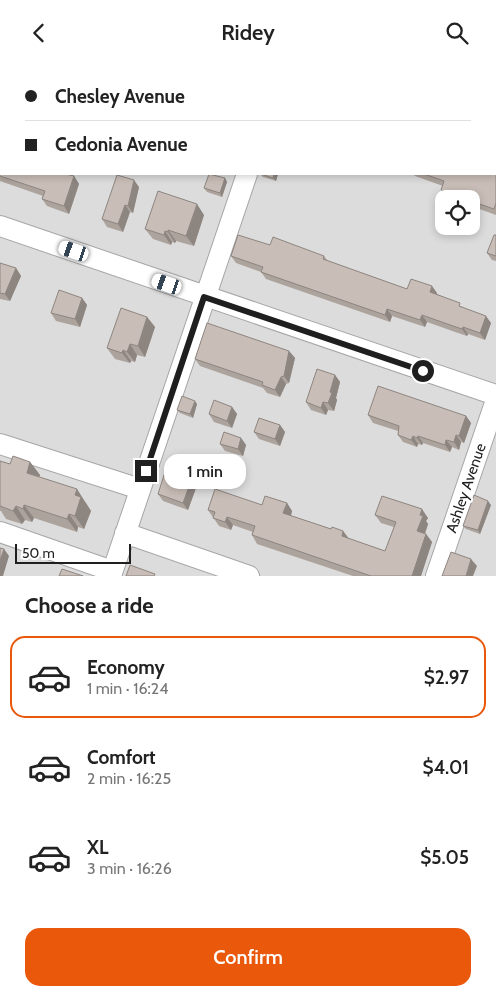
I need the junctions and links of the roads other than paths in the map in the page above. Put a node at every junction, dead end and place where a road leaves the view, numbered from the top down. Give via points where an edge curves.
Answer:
1 (247, 175) edge
2 (0, 225) edge
3 (204, 297) junction
4 (496, 395) edge
5 (496, 401) edge
6 (0, 443) edge
7 (140, 489) junction
8 (0, 533) edge
9 (125, 533) junction
10 (111, 574) edge
11 (249, 576) edge
12 (436, 576) edge

1 - 3 street
2 - 3 street
3 - 4 street
3 - 7 street
5 - 12 street, Ashley Avenue
6 - 7 street
7 - 9 street
8 - 10 street
9 - 10 street
9 - 11 street

